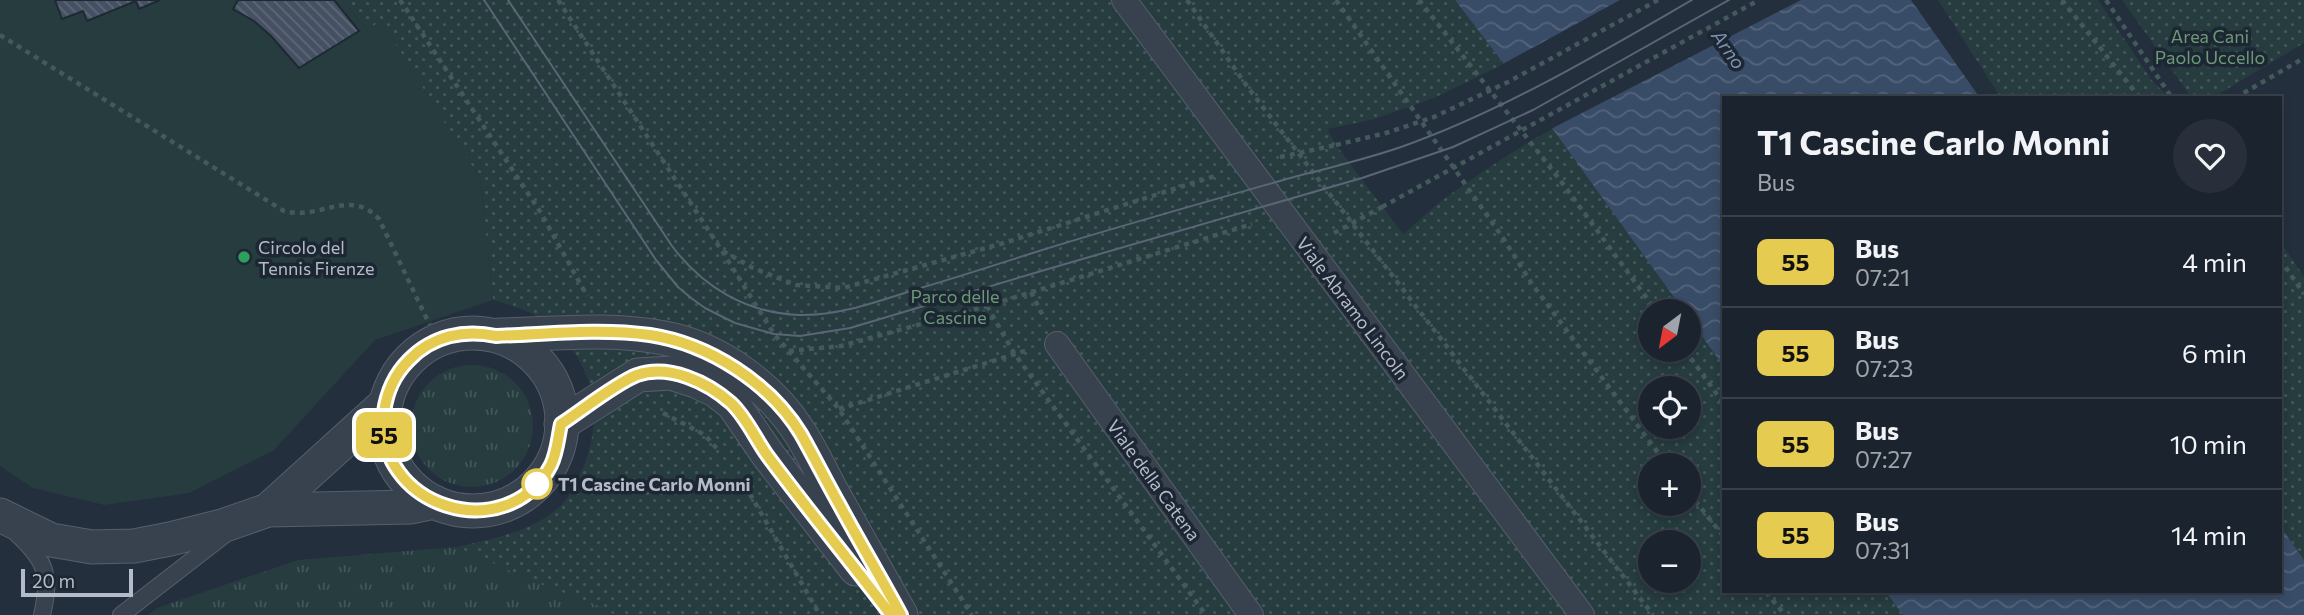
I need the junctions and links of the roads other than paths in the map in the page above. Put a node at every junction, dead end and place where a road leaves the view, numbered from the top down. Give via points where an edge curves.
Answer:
1 (1125, 0) edge
2 (496, 336) junction
3 (1057, 344) road end
4 (386, 403) junction
5 (561, 424) junction
6 (434, 502) junction
7 (257, 514) junction
8 (0, 516) edge
9 (42, 615) edge
10 (121, 615) edge
11 (892, 615) edge
12 (901, 615) edge
13 (1251, 615) edge
14 (1582, 615) edge

1 - 14 street, Viale Abramo Lincoln
2 - 4 street via 456,334 418,350 392,382
2 - 5 street via 521,346 537,360 559,399
2 - 12 street via 585,332 668,338 722,360 752,380 801,434
3 - 13 street, Viale della Catena
4 - 6 street via 384,437 391,459 408,483
4 - 7 street
5 - 6 street via 552,463 537,484 516,501 479,511
5 - 11 street via 638,375 671,373 715,390 733,404
6 - 7 street
7 - 8 street via 170,539 92,547 51,540
7 - 10 lane
8 - 9 lane via 40,559 47,576

